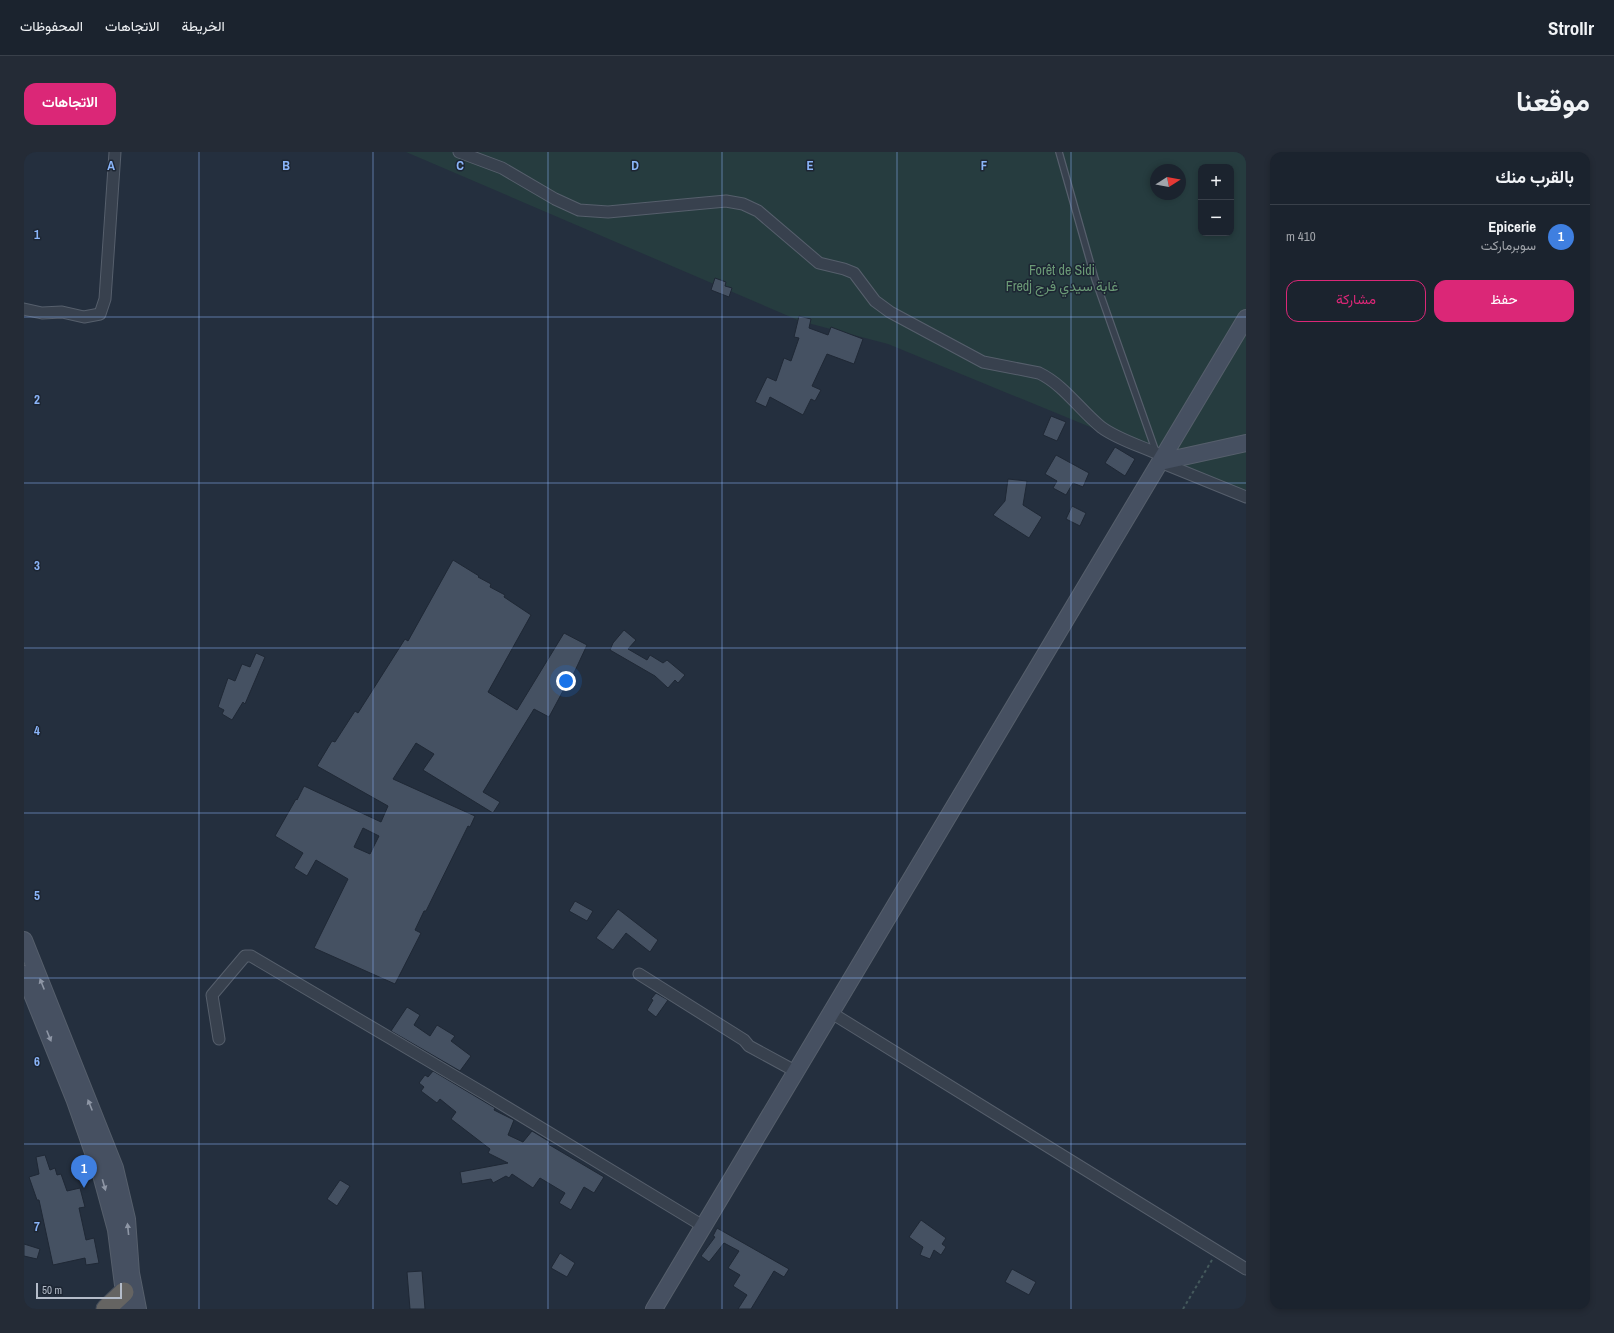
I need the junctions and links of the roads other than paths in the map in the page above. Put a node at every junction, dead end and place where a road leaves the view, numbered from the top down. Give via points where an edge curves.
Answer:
1 (115, 152) edge
2 (459, 152) edge
3 (1059, 152) edge
4 (24, 309) edge
5 (1246, 318) edge
6 (1246, 443) edge
7 (1158, 457) junction
8 (1246, 497) edge
9 (24, 940) edge
10 (24, 974) edge
11 (639, 974) dead end
12 (830, 1012) junction
13 (219, 1039) dead end
14 (795, 1071) junction
15 (703, 1226) junction
16 (1246, 1269) edge
17 (127, 1273) junction
18 (125, 1301) edge
19 (106, 1309) edge
20 (138, 1309) edge
21 (654, 1309) edge

1 - 4 street via 105,299 100,314 84,316
2 - 7 street via 502,168 555,199 580,210 608,212 726,201 743,204 758,211 819,263 854,273 875,301 890,312 983,362 1046,376 1106,430
3 - 7 lane via 1095,279
5 - 7 main road
6 - 7 main road
7 - 8 street
7 - 12 main road
17 -> 9 main road via 127,1219 114,1168
10 -> 17 main road via 70,1088 101,1175
11 - 14 street via 744,1040 749,1046
12 - 14 main road
12 - 16 street
13 - 15 street via 212,995 245,956 250,956
14 - 15 main road
15 - 21 main road
17 - 18 main road
17 - 20 main road
18 - 19 highway

